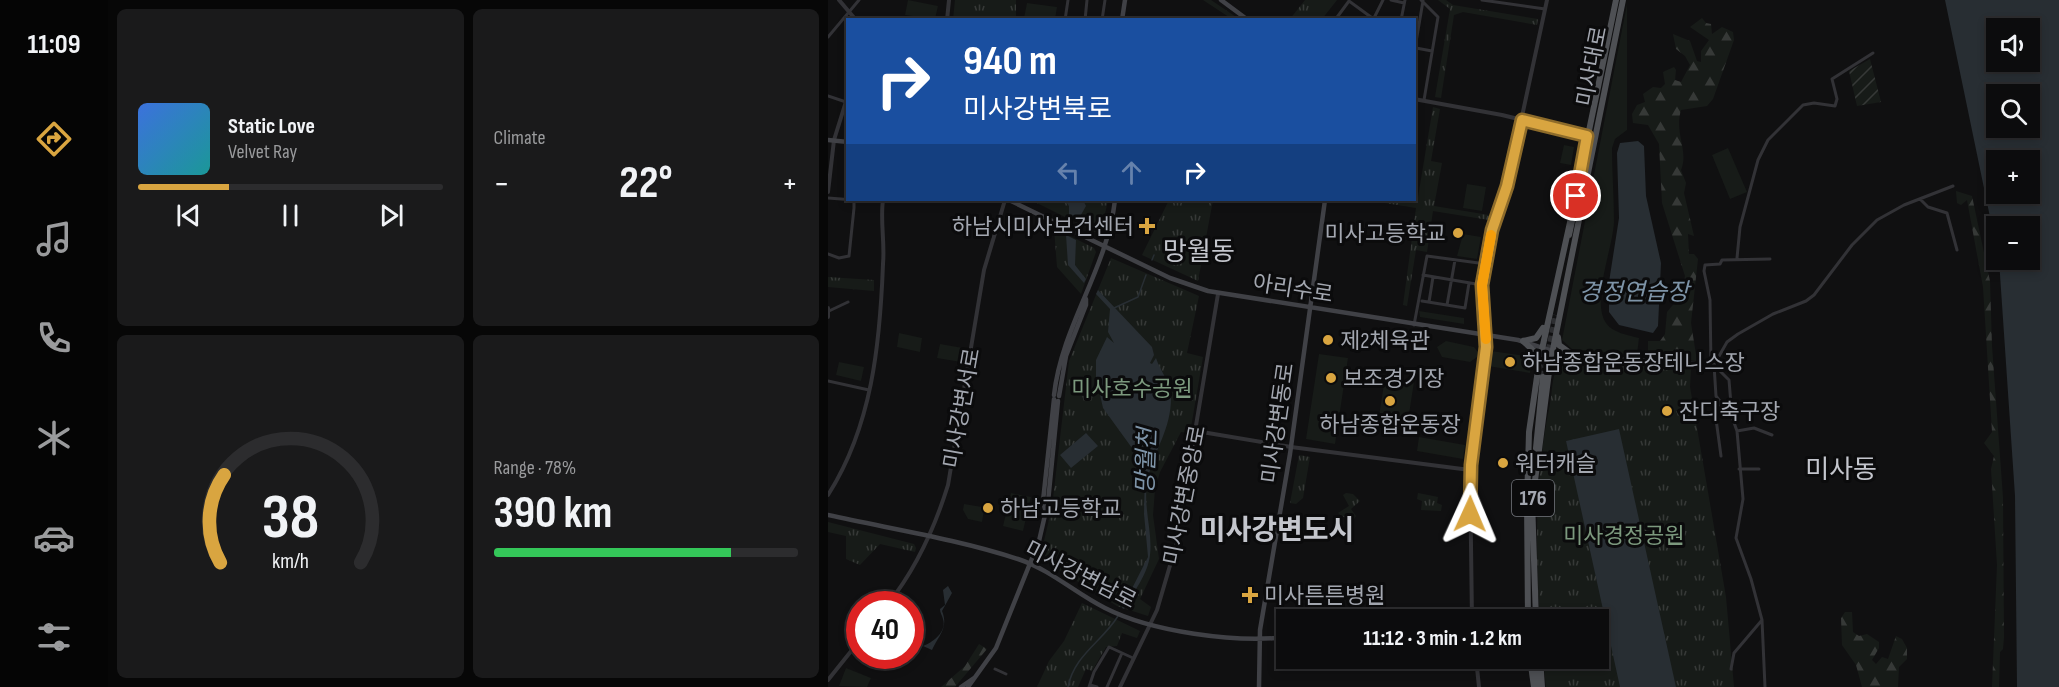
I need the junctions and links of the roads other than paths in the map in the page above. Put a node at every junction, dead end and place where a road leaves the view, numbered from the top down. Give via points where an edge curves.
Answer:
1 (838, 0) edge
2 (859, 0) edge
3 (949, 0) edge
4 (1068, 0) edge
5 (1087, 0) edge
6 (1105, 0) edge
7 (1125, 0) edge
8 (1221, 0) edge
9 (1383, 0) edge
10 (1391, 0) edge
11 (1482, 0) edge
12 (1546, 0) edge
13 (1616, 0) edge
14 (1623, 0) edge
15 (1350, 1) edge
16 (1422, 1) edge
17 (1405, 2) edge
18 (1514, 2) edge
19 (1545, 9) junction
20 (850, 10) junction
21 (855, 18) edge
22 (947, 18) edge
23 (1065, 18) edge
24 (1084, 18) edge
25 (1102, 18) edge
26 (1122, 18) edge
27 (1245, 18) edge
28 (1337, 18) edge
29 (1373, 18) edge
30 (1374, 18) edge
31 (1401, 18) edge
32 (828, 37) edge
33 (1416, 41) edge
34 (1416, 48) edge
35 (1432, 51) junction
36 (1873, 53) dead end
37 (828, 96) edge
38 (1416, 99) edge
39 (1424, 100) junction
40 (846, 102) edge
41 (846, 104) edge
42 (1522, 120) junction
43 (1587, 136) junction
44 (831, 140) edge
45 (846, 142) edge
46 (1583, 178) junction
47 (1953, 186) dead end
48 (828, 192) edge
49 (828, 198) edge
50 (846, 199) edge
51 (1920, 199) junction
52 (854, 201) edge
53 (883, 201) edge
54 (1007, 201) edge
55 (1009, 201) edge
56 (1115, 201) edge
57 (1325, 201) edge
58 (1106, 246) junction
59 (1957, 250) dead end
60 (828, 254) edge
61 (1737, 258) junction
62 (1770, 259) dead end
63 (1455, 260) junction
64 (1486, 264) junction
65 (1423, 275) junction
66 (1433, 277) junction
67 (1451, 280) junction
68 (1469, 283) junction
69 (1482, 285) junction
70 (1218, 294) junction
71 (1422, 301) dead end
72 (1429, 302) junction
73 (848, 303) dead end
74 (1447, 305) junction
75 (1309, 307) junction
76 (829, 309) edge
77 (828, 317) edge
78 (1550, 318) junction
79 (1414, 325) junction
80 (1558, 327) junction
81 (1486, 336) junction
82 (1523, 341) junction
83 (1542, 346) junction
84 (1552, 351) junction
85 (1574, 356) junction
86 (1539, 363) junction
87 (1712, 365) junction
88 (1542, 377) junction
89 (828, 381) edge
90 (869, 390) junction
91 (1720, 402) junction
92 (1732, 417) junction
93 (1196, 431) junction
94 (1737, 431) junction
95 (1772, 435) dead end
96 (1291, 447) junction
97 (1721, 456) dead end
98 (1739, 469) junction
99 (1759, 469) dead end
100 (1470, 470) junction
101 (828, 495) edge
102 (1529, 504) junction
103 (828, 515) edge
104 (927, 537) junction
105 (1030, 564) junction
106 (897, 591) edge
107 (1472, 609) edge
108 (1528, 609) edge
109 (1535, 609) edge
110 (1762, 620) junction
111 (1150, 624) junction
112 (1276, 638) edge
113 (1260, 640) junction
114 (1122, 652) junction
115 (846, 658) edge
116 (1133, 658) junction
117 (995, 669) dead end
118 (1477, 669) edge
119 (1535, 669) edge
120 (1541, 669) edge
121 (1731, 669) dead end
122 (1006, 674) dead end
123 (974, 678) junction
124 (828, 680) edge
125 (1090, 686) edge
126 (961, 687) edge
127 (968, 687) edge
128 (1097, 687) edge
129 (1107, 687) edge
130 (1120, 687) edge
131 (1258, 687) edge
132 (1479, 687) edge
133 (1539, 687) edge
134 (1765, 687) edge

1 - 20 street
2 - 20 street
3 - 22 street
4 - 23 street
5 - 24 street
6 - 25 street
7 - 26 main road
8 - 27 main road
9 - 30 street
10 - 17 street
11 - 18 street
12 - 19 street
13 - 43 main road, 미사대로
14 - 46 main road, 미사대로
15 - 28 street
15 - 29 street
16 - 33 street
16 - 35 street via 1438,14
17 - 31 street
18 - 19 street
19 - 42 street
20 - 21 street
20 - 32 street
34 - 35 street
35 - 39 street
36 - 61 street via 1832,78 1835,106 1803,105 1768,140 1758,160 1740,227
37 - 40 street
38 - 39 street
39 - 42 street
41 - 44 street
42 - 43 street
42 - 64 street
43 - 46 main road, 미사대로
44 - 45 main road
44 - 48 street
46 - 78 main road
46 - 80 main road
47 - 51 street
49 - 50 street
51 - 59 street via 1928,207 1947,213
51 - 87 street via 1877,220 1859,236 1814,295 1738,334 1727,342
52 - 60 street via 849,256
53 - 90 street via 881,314
54 - 104 street, 미사강변서로 via 984,270 952,466
55 - 58 main road, 아리수로
56 - 58 main road
57 - 75 main road, 미사강변동로
58 - 70 main road, 아리수로 via 1181,283
58 - 105 main road via 1065,343 1056,398 1048,502
61 - 62 street
61 - 87 street via 1722,260 1720,264 1707,263 1704,267 1710,300
63 - 64 street
63 - 65 street via 1427,256
63 - 67 street
64 - 69 street
65 - 66 street
65 - 79 street
66 - 67 street
66 - 72 street
67 - 68 street
67 - 74 street
68 - 69 street
68 - 74 street via 1465,308
69 - 81 street
70 - 75 main road, 아리수로
70 - 93 street, 미사강변중앙로
71 - 72 street
72 - 74 street
73 - 76 street via 842,309
75 - 79 main road, 아리수로
75 - 96 main road, 미사강변동로
76 - 77 street
78 - 80 main road via 1551,330
78 - 82 main road via 1538,336
78 - 83 main road
79 - 81 main road, 아리수로
80 - 84 main road
80 - 85 main road via 1559,345
81 - 82 main road, 아리수로
81 - 100 street
82 - 83 main road, 아리수로
82 - 86 main road via 1536,353
83 - 84 main road, 아리수로
83 - 86 main road
84 - 85 street
84 - 88 main road
85 - 87 street
85 - 88 main road via 1555,363
86 - 88 main road
87 - 91 street
87 - 92 street via 1729,380
88 - 102 main road, 176
89 - 90 street
90 - 101 street via 856,436
91 - 92 street
91 - 97 street via 1716,419
92 - 94 street
93 - 96 street
93 - 111 street, 미사강변중앙로 via 1176,545
94 - 95 street via 1754,428
94 - 98 street
96 - 100 street
96 - 113 main road, 미사강변동로
98 - 99 street
98 - 110 street via 1743,499 1736,538
100 - 107 street
102 - 108 main road, 176
102 - 109 main road, 176
103 - 104 main road, 미사강변남로
104 - 105 main road, 미사강변남로
104 - 106 street, 미사강변서로
105 - 111 main road, 미사강변남로 via 1113,612
105 - 123 main road via 996,648
110 - 121 street via 1734,653
110 - 134 street
111 - 113 main road, 미사강변남로
111 - 116 street, 미사강변중앙로
112 - 113 main road, 미사강변남로
113 - 131 main road, 미사강변동로
114 - 116 street
114 - 125 street via 1107,648
114 - 129 street
115 - 124 street
116 - 130 street, 미사강변중앙로
117 - 122 street
118 - 132 street
119 - 133 main road
120 - 133 main road
123 - 126 main road
123 - 127 main road
125 - 128 street

